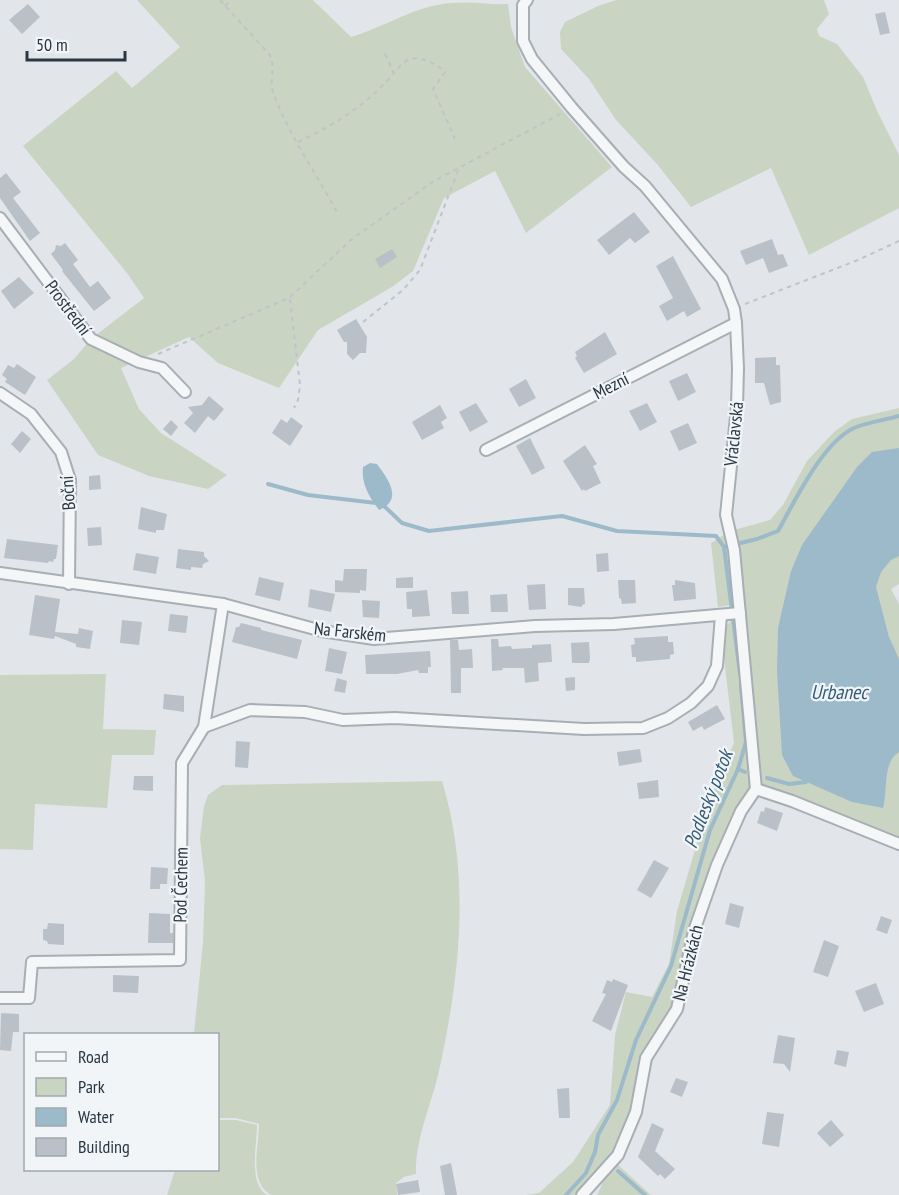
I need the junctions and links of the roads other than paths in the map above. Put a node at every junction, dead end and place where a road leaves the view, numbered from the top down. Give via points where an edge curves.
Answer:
1 (527, 0) edge
2 (0, 218) edge
3 (736, 323) junction
4 (185, 392) dead end
5 (0, 393) edge
6 (486, 450) dead end
7 (0, 573) edge
8 (69, 584) junction
9 (223, 604) junction
10 (731, 614) junction
11 (204, 727) junction
12 (756, 789) junction
13 (899, 844) edge
14 (0, 998) edge
15 (582, 1195) edge

1 - 3 street, Vráclavská via 523,41 532,59 722,279
2 - 4 street, Prostřední via 91,339 139,362 162,368
3 - 6 street, Mezní
3 - 10 street, Vráclavská via 737,407 726,515 734,546
5 - 8 street, Boční via 31,414 61,452 70,480
7 - 8 street, Na Farském
8 - 9 street, Na Farském
9 - 10 street, Na Farském via 321,632 374,639
9 - 11 street, Pod Čechem
10 - 11 street via 708,686 668,718 643,728 584,729 395,718 343,720 305,712 250,710
10 - 12 street, Vráclavská
11 - 14 street, Pod Čechem via 182,763 180,960 32,962 29,998
12 - 13 street
12 - 15 street, Na Hrázkách via 741,811 717,865 694,931 677,1009 646,1058 636,1112 618,1155

